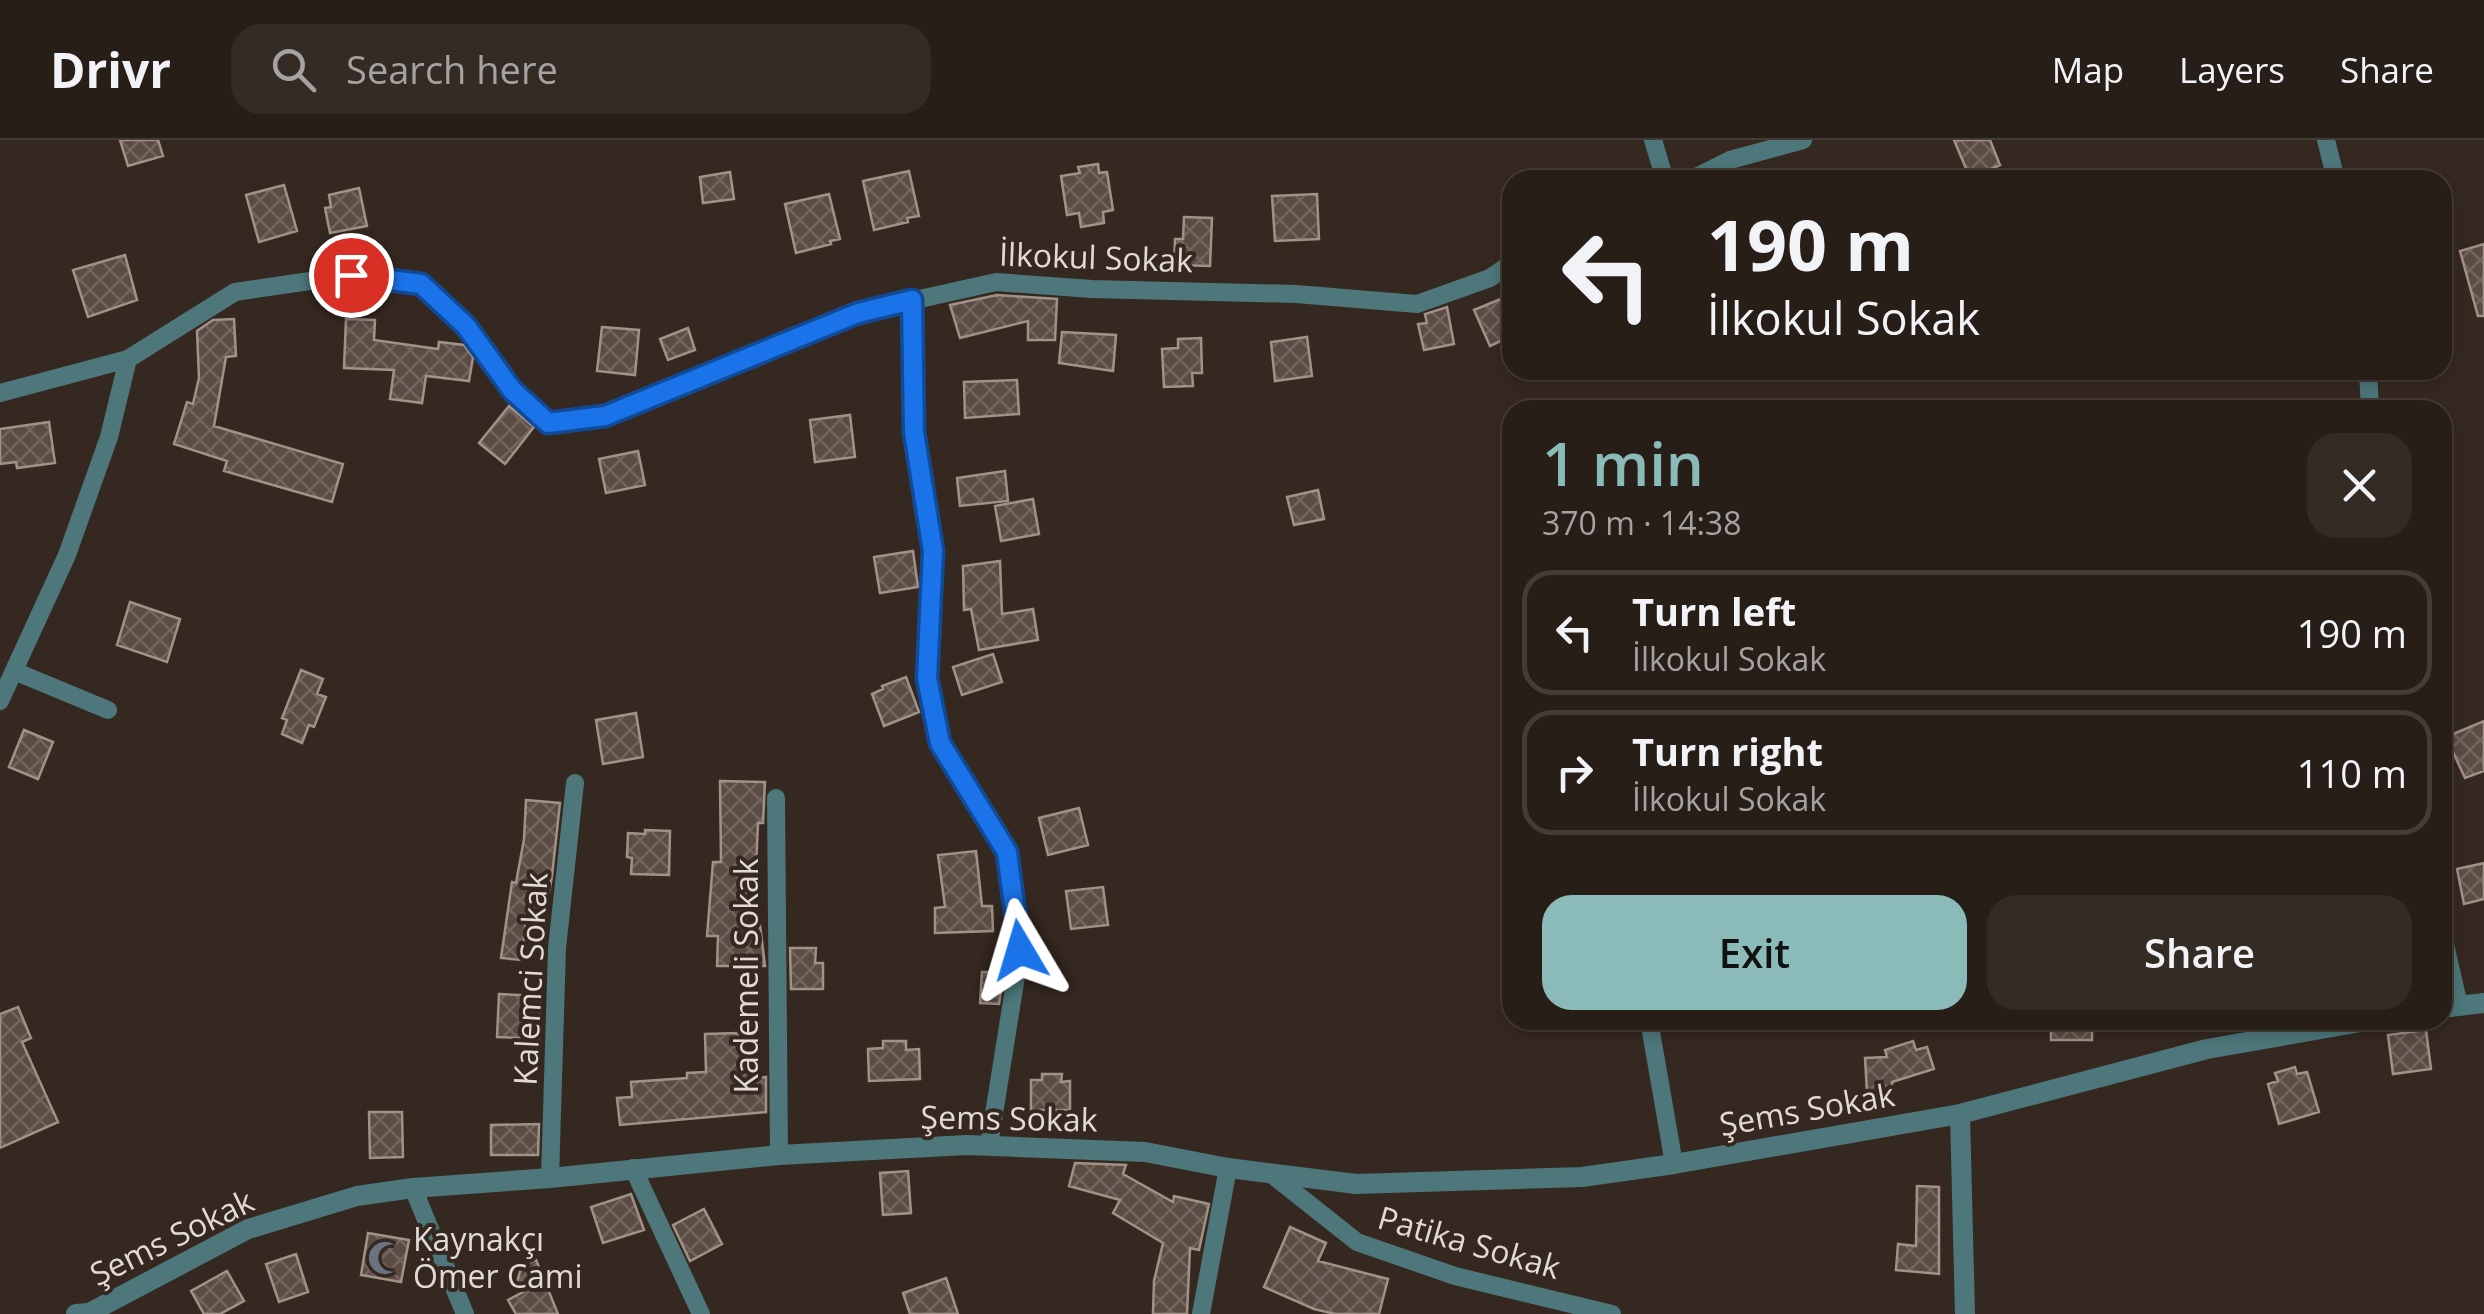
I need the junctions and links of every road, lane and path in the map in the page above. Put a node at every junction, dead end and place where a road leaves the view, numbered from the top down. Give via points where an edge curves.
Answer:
1 (1653, 140) edge
2 (1803, 140) edge
3 (2326, 140) edge
4 (1662, 170) edge
5 (1710, 170) edge
6 (2334, 170) edge
7 (1502, 270) edge
8 (912, 300) junction
9 (128, 359) junction
10 (0, 393) edge
11 (14, 670) junction
12 (0, 701) edge
13 (108, 710) dead end
14 (575, 782) dead end
15 (776, 798) dead end
16 (2484, 1003) edge
17 (2452, 1006) edge
18 (1650, 1030) edge
19 (2315, 1030) edge
20 (1960, 1114) junction
21 (989, 1146) junction
22 (779, 1155) junction
23 (1674, 1164) junction
24 (633, 1168) junction
25 (1228, 1168) junction
26 (1270, 1174) junction
27 (550, 1178) junction
28 (414, 1188) junction
29 (76, 1314) edge
30 (465, 1314) edge
31 (701, 1314) edge
32 (1201, 1314) edge
33 (1612, 1314) edge
34 (1965, 1314) edge

1 - 4 street
2 - 5 street
3 - 6 street
7 - 8 street, İlkokul Sokak via 1418,304 996,282
8 - 9 street, İlkokul Sokak via 858,313 605,416 548,423 421,284 351,275 235,292
8 - 21 street via 914,432 933,551 927,678 940,743 1007,852 1020,950
9 - 10 street, İlkokul Sokak
9 - 11 street via 109,437 67,555
11 - 12 street
11 - 13 street
14 - 27 street, Kalemci Sokak via 557,948
15 - 22 street, Kademeli Sokak
16 - 17 street
18 - 23 street
19 - 20 street, Şems Sokak via 2206,1049
20 - 23 street, Şems Sokak
20 - 34 street
21 - 22 street, Şems Sokak
21 - 25 street, Şems Sokak via 1145,1152
22 - 24 street, Şems Sokak
23 - 26 street, Şems Sokak via 1506,1182 1356,1184
24 - 27 street, Şems Sokak
24 - 31 street
25 - 26 street, Şems Sokak
25 - 32 street
26 - 33 street, Patika Sokak via 1357,1242 1455,1276
27 - 28 street, Şems Sokak
28 - 29 street, Şems Sokak via 356,1196 248,1229
28 - 30 street

